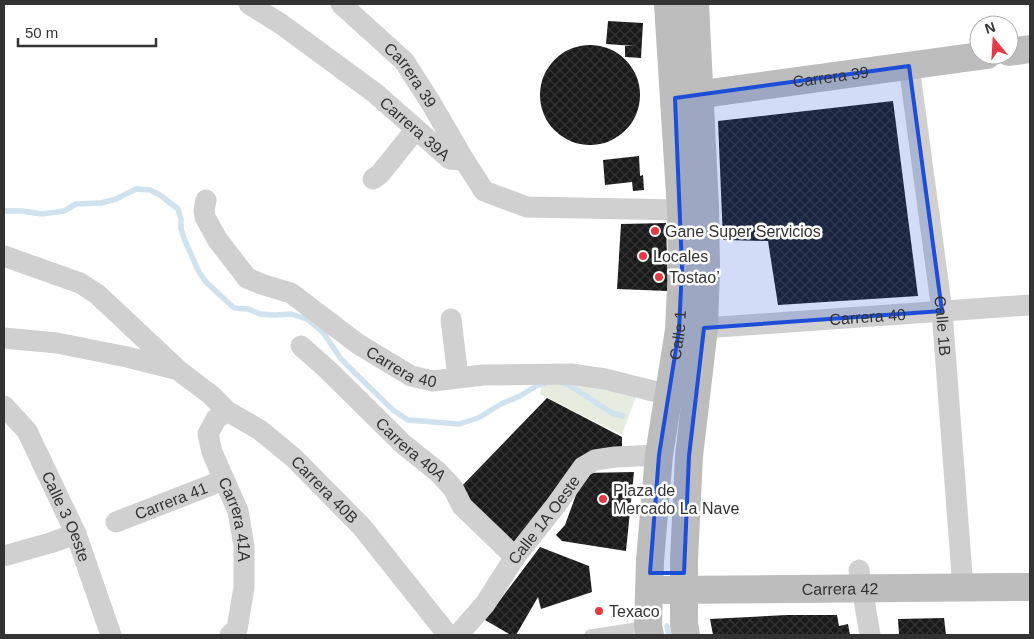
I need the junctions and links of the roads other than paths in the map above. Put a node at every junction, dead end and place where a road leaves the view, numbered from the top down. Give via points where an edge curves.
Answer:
1 (249, 4) edge
2 (341, 4) edge
3 (668, 4) edge
4 (694, 4) edge
5 (969, 57) edge
6 (909, 66) junction
7 (687, 96) junction
8 (416, 129) junction
9 (464, 160) junction
10 (373, 179) dead end
11 (206, 200) dead end
12 (682, 210) junction
13 (4, 256) edge
14 (1030, 305) edge
15 (942, 311) junction
16 (451, 319) dead end
17 (704, 328) junction
18 (4, 338) edge
19 (301, 346) dead end
20 (178, 370) junction
21 (458, 377) junction
22 (668, 395) junction
23 (4, 406) edge
24 (227, 412) junction
25 (659, 455) junction
26 (224, 480) junction
27 (116, 522) dead end
28 (76, 534) junction
29 (4, 556) edge
30 (515, 557) junction
31 (1030, 568) edge
32 (962, 578) junction
33 (861, 580) junction
34 (684, 581) junction
35 (650, 582) junction
36 (1030, 587) edge
37 (649, 630) edge
38 (111, 635) edge
39 (230, 635) edge
40 (448, 635) edge
41 (458, 635) edge
42 (590, 635) edge
43 (686, 635) edge
44 (870, 635) edge

1 - 8 street, Carrera 39A via 282,24 375,93
2 - 9 street, Carrera 39 via 404,61
3 - 7 main road, Calle 1
4 - 7 main road, Calle 1
5 - 6 main road, Carrera 39
6 - 7 main road, Carrera 39
6 - 15 street, Calle 1B
7 - 12 main road, Calle 1
7 - 17 main road, Calle 1 via 705,206
8 - 9 street, Carrera 39A via 450,159
8 - 10 street
9 - 12 street, Carrera 39A via 484,191 527,207
11 - 21 street, Carrera 40 via 205,217 217,240 247,278 291,293 358,344 411,376 433,381
12 - 22 main road, Calle 1 via 679,330
13 - 20 street, Carrera 40B via 80,283 97,294
14 - 15 street, Carrera 40
15 - 17 street, Carrera 40
15 - 32 street, Calle 1B
16 - 21 street
17 - 34 main road, Calle 1 via 689,456
18 - 20 street, Carrera 40B via 57,343
19 - 30 street, Carrera 40A via 403,444 438,472 453,488 462,506
20 - 24 street, Carrera 40B
21 - 22 street, Carrera 40 via 571,374
22 - 25 main road, Calle 1
23 - 28 street, Calle 3 Oeste via 27,431
24 - 26 street, Carrera 41A via 216,419 208,434
24 - 40 street, Carrera 40B via 260,430 294,458 362,527
25 - 30 street, Calle 1A Oeste via 615,457 583,466
25 - 35 main road, Calle 1
26 - 27 street, Carrera 41
26 - 39 street, Carrera 41A via 238,511 244,546 244,588 237,628
28 - 29 street
28 - 38 street, Calle 3 Oeste
30 - 41 street, Calle 1A Oeste via 485,604
31 - 32 main road, Carrera 42
32 - 33 main road, Carrera 42
32 - 36 main road, Carrera 42
33 - 34 main road, Carrera 42
33 - 44 street
34 - 35 main road, Carrera 42
34 - 43 main road, Calle 1
35 - 37 main road, Calle 1
37 - 42 lane

